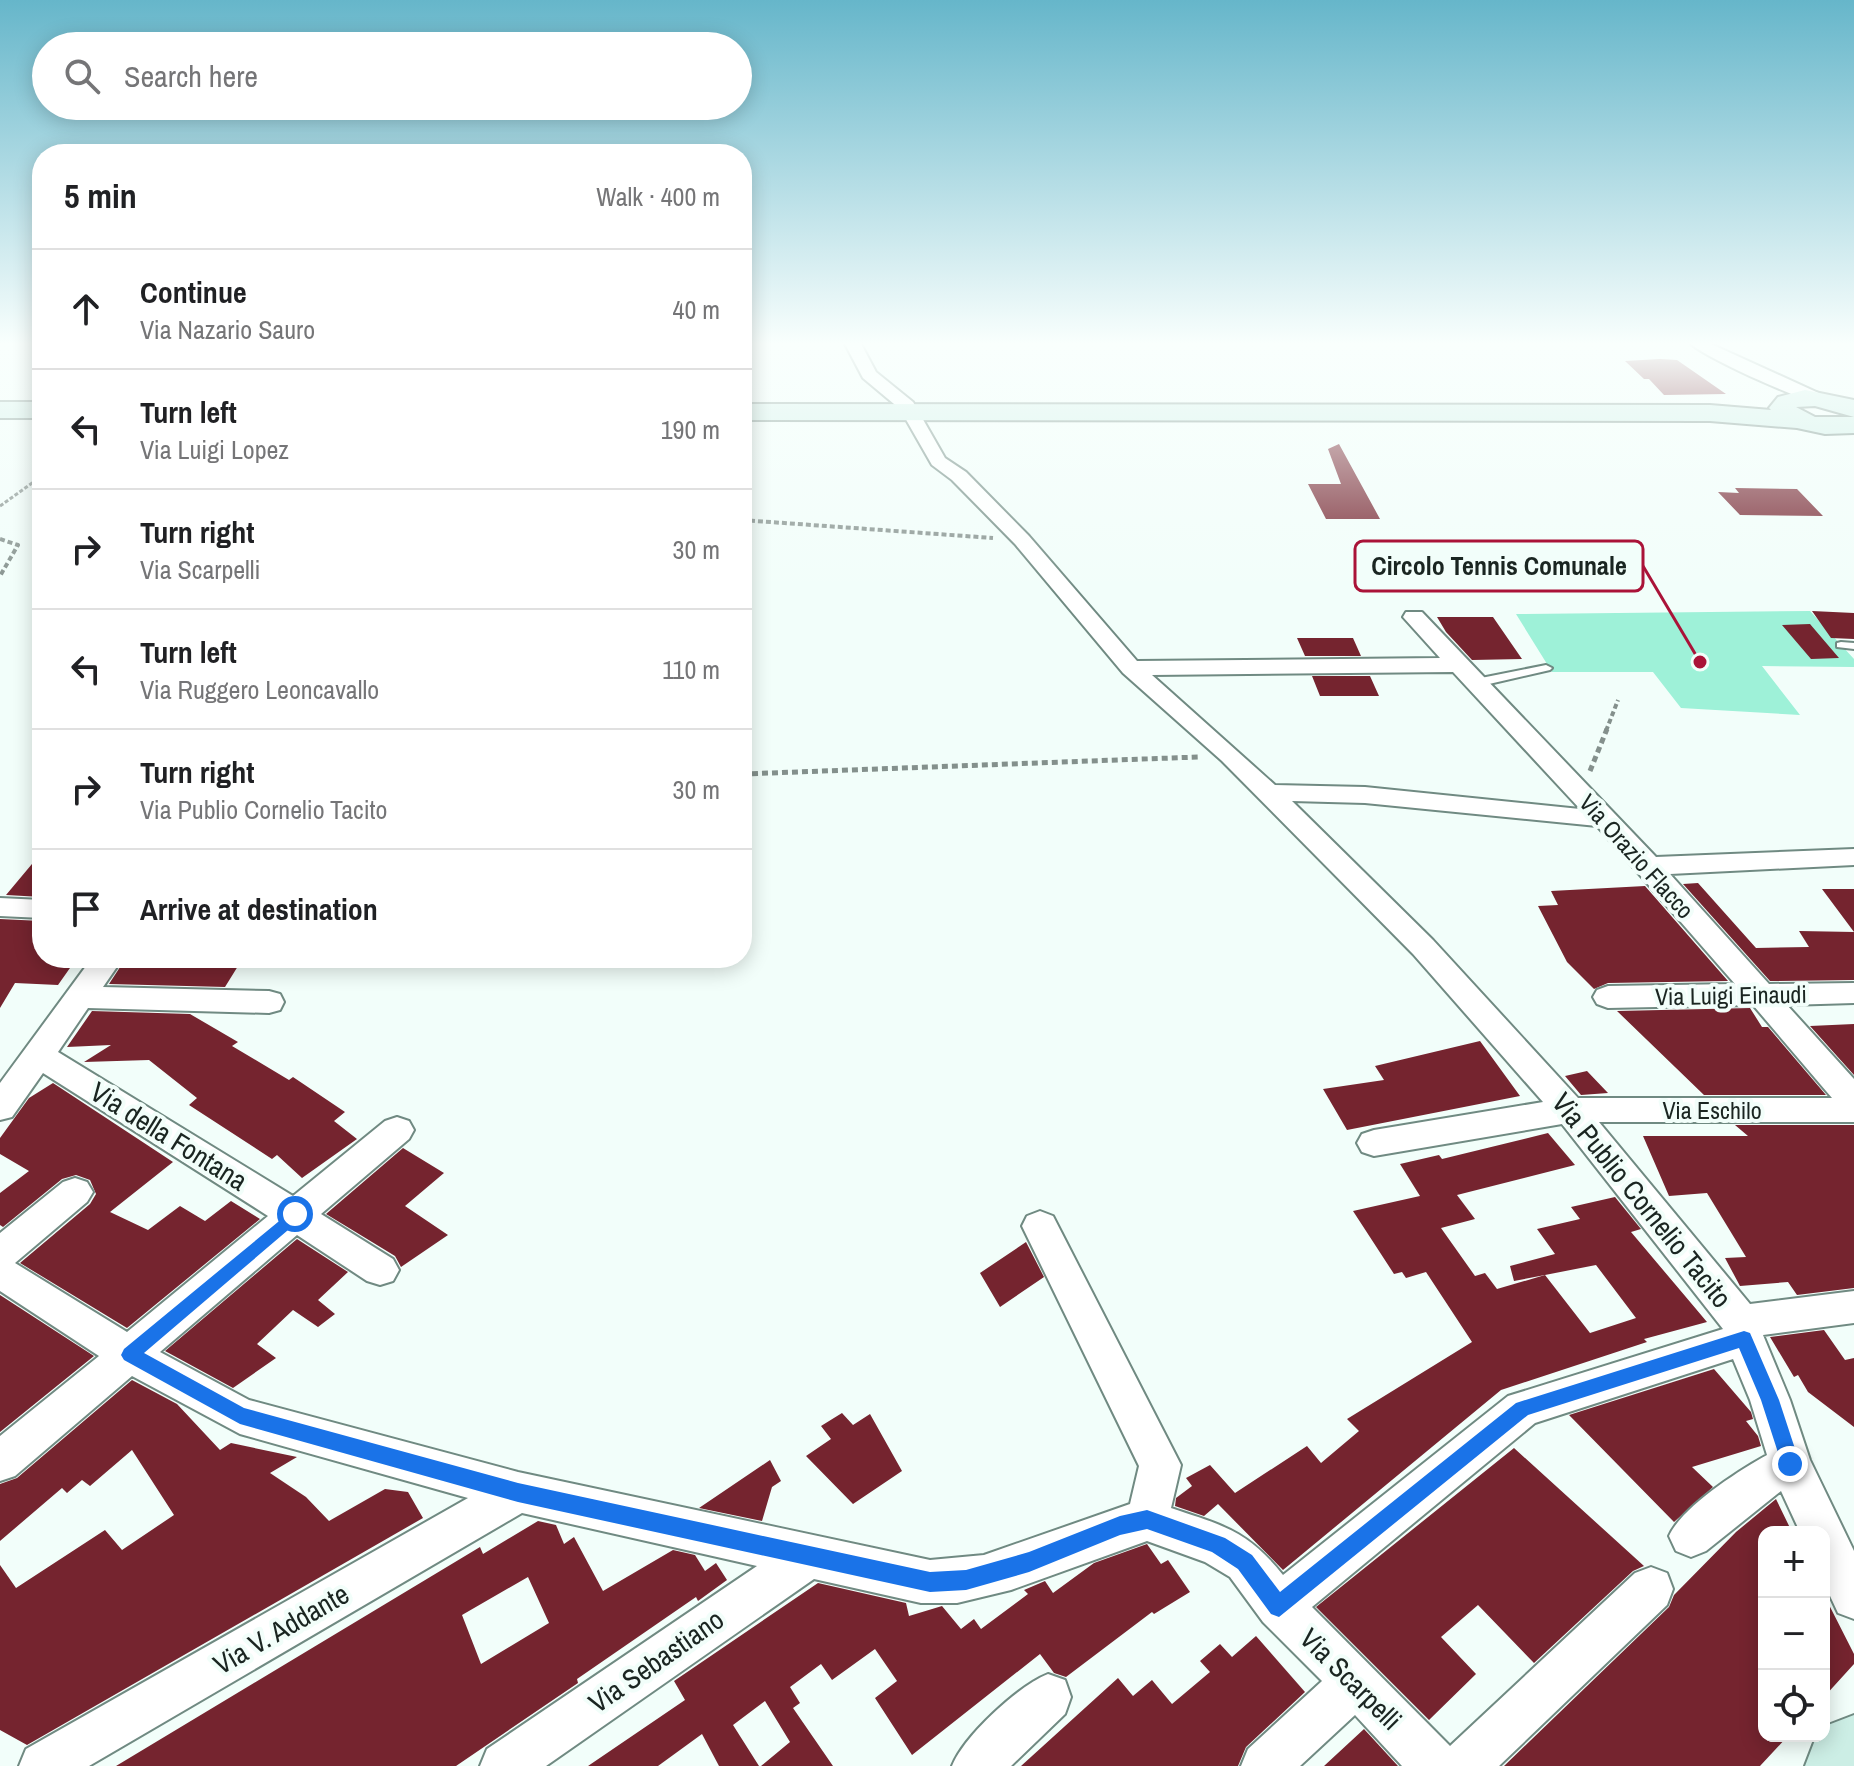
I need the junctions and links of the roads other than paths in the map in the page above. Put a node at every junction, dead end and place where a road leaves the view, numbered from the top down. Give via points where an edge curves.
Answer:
1 (919, 426) edge
2 (1414, 617) dead end
3 (1131, 668) junction
4 (1546, 668) dead end
5 (1467, 674) junction
6 (1268, 793) junction
7 (1605, 819) junction
8 (1854, 857) edge
9 (1649, 866) junction
10 (0, 907) edge
11 (32, 909) edge
12 (101, 968) edge
13 (1854, 993) edge
14 (1760, 994) junction
15 (80, 997) junction
16 (1608, 997) dead end
17 (269, 1002) dead end
18 (38, 1055) junction
19 (1854, 1101) edge
20 (0, 1108) edge
21 (1570, 1110) junction
22 (1854, 1110) edge
23 (397, 1130) dead end
24 (1374, 1143) dead end
25 (75, 1192) dead end
26 (295, 1214) junction
27 (1040, 1226) dead end
28 (0, 1254) edge
29 (380, 1270) dead end
30 (0, 1272) edge
31 (1854, 1307) edge
32 (1742, 1330) junction
33 (130, 1355) junction
34 (0, 1462) edge
35 (1790, 1464) junction
36 (518, 1492) junction
37 (1147, 1520) junction
38 (1819, 1526) edge
39 (1691, 1536) dead end
40 (1830, 1548) edge
41 (809, 1556) junction
42 (1651, 1589) dead end
43 (1854, 1597) edge
44 (1279, 1606) junction
45 (1356, 1682) junction
46 (1048, 1697) dead end
47 (1854, 1751) edge
48 (43, 1766) edge
49 (504, 1766) edge
50 (976, 1766) edge
51 (1265, 1766) edge
52 (1435, 1766) edge
53 (1464, 1766) edge
54 (1841, 1766) edge

1 - 3 street, Via Publio Cornelio Tacito via 938,461 1022,540
2 - 5 street, Via Orazio Flacco
3 - 5 street
3 - 6 street, Via Publio Cornelio Tacito
4 - 5 lane
5 - 7 street, Via Orazio Flacco
6 - 7 street via 1365,795
6 - 21 street, Via Publio Cornelio Tacito via 1423,947
7 - 9 street, Via Orazio Flacco
8 - 9 street
9 - 14 street, Via Orazio Flacco
10 - 11 street
12 - 15 street
13 - 14 street, Via Luigi Einaudi
14 - 16 street, Via Luigi Einaudi
14 - 19 street, Via Orazio Flacco
15 - 17 street
15 - 18 street
18 - 20 street
18 - 26 street, Via della Fontana
21 - 22 street, Via Eschilo
21 - 24 street, Via Eschilo
21 - 32 street, Via Publio Cornelio Tacito
23 - 26 street
25 - 28 street
26 - 29 street, Via della Fontana
26 - 33 street
27 - 37 street via 1160,1465
30 - 33 street
31 - 32 street
32 - 35 street, Via Publio Cornelio Tacito
32 - 44 street via 1522,1409
33 - 34 street
33 - 36 street via 240,1416
35 - 38 street, Via Publio Cornelio Tacito
35 - 39 street
36 - 41 street
36 - 48 street, Via V. Addante
37 - 41 street via 966,1580 930,1582
37 - 44 street, Via Scarpelli via 1218,1545 1245,1562
40 - 43 street, Via Publio Cornelio Tacito
41 - 49 street, Via Sebastiano
42 - 53 street
44 - 45 street, Via Scarpelli
45 - 51 street
45 - 52 street, Via Scarpelli
46 - 50 street
47 - 54 main road

